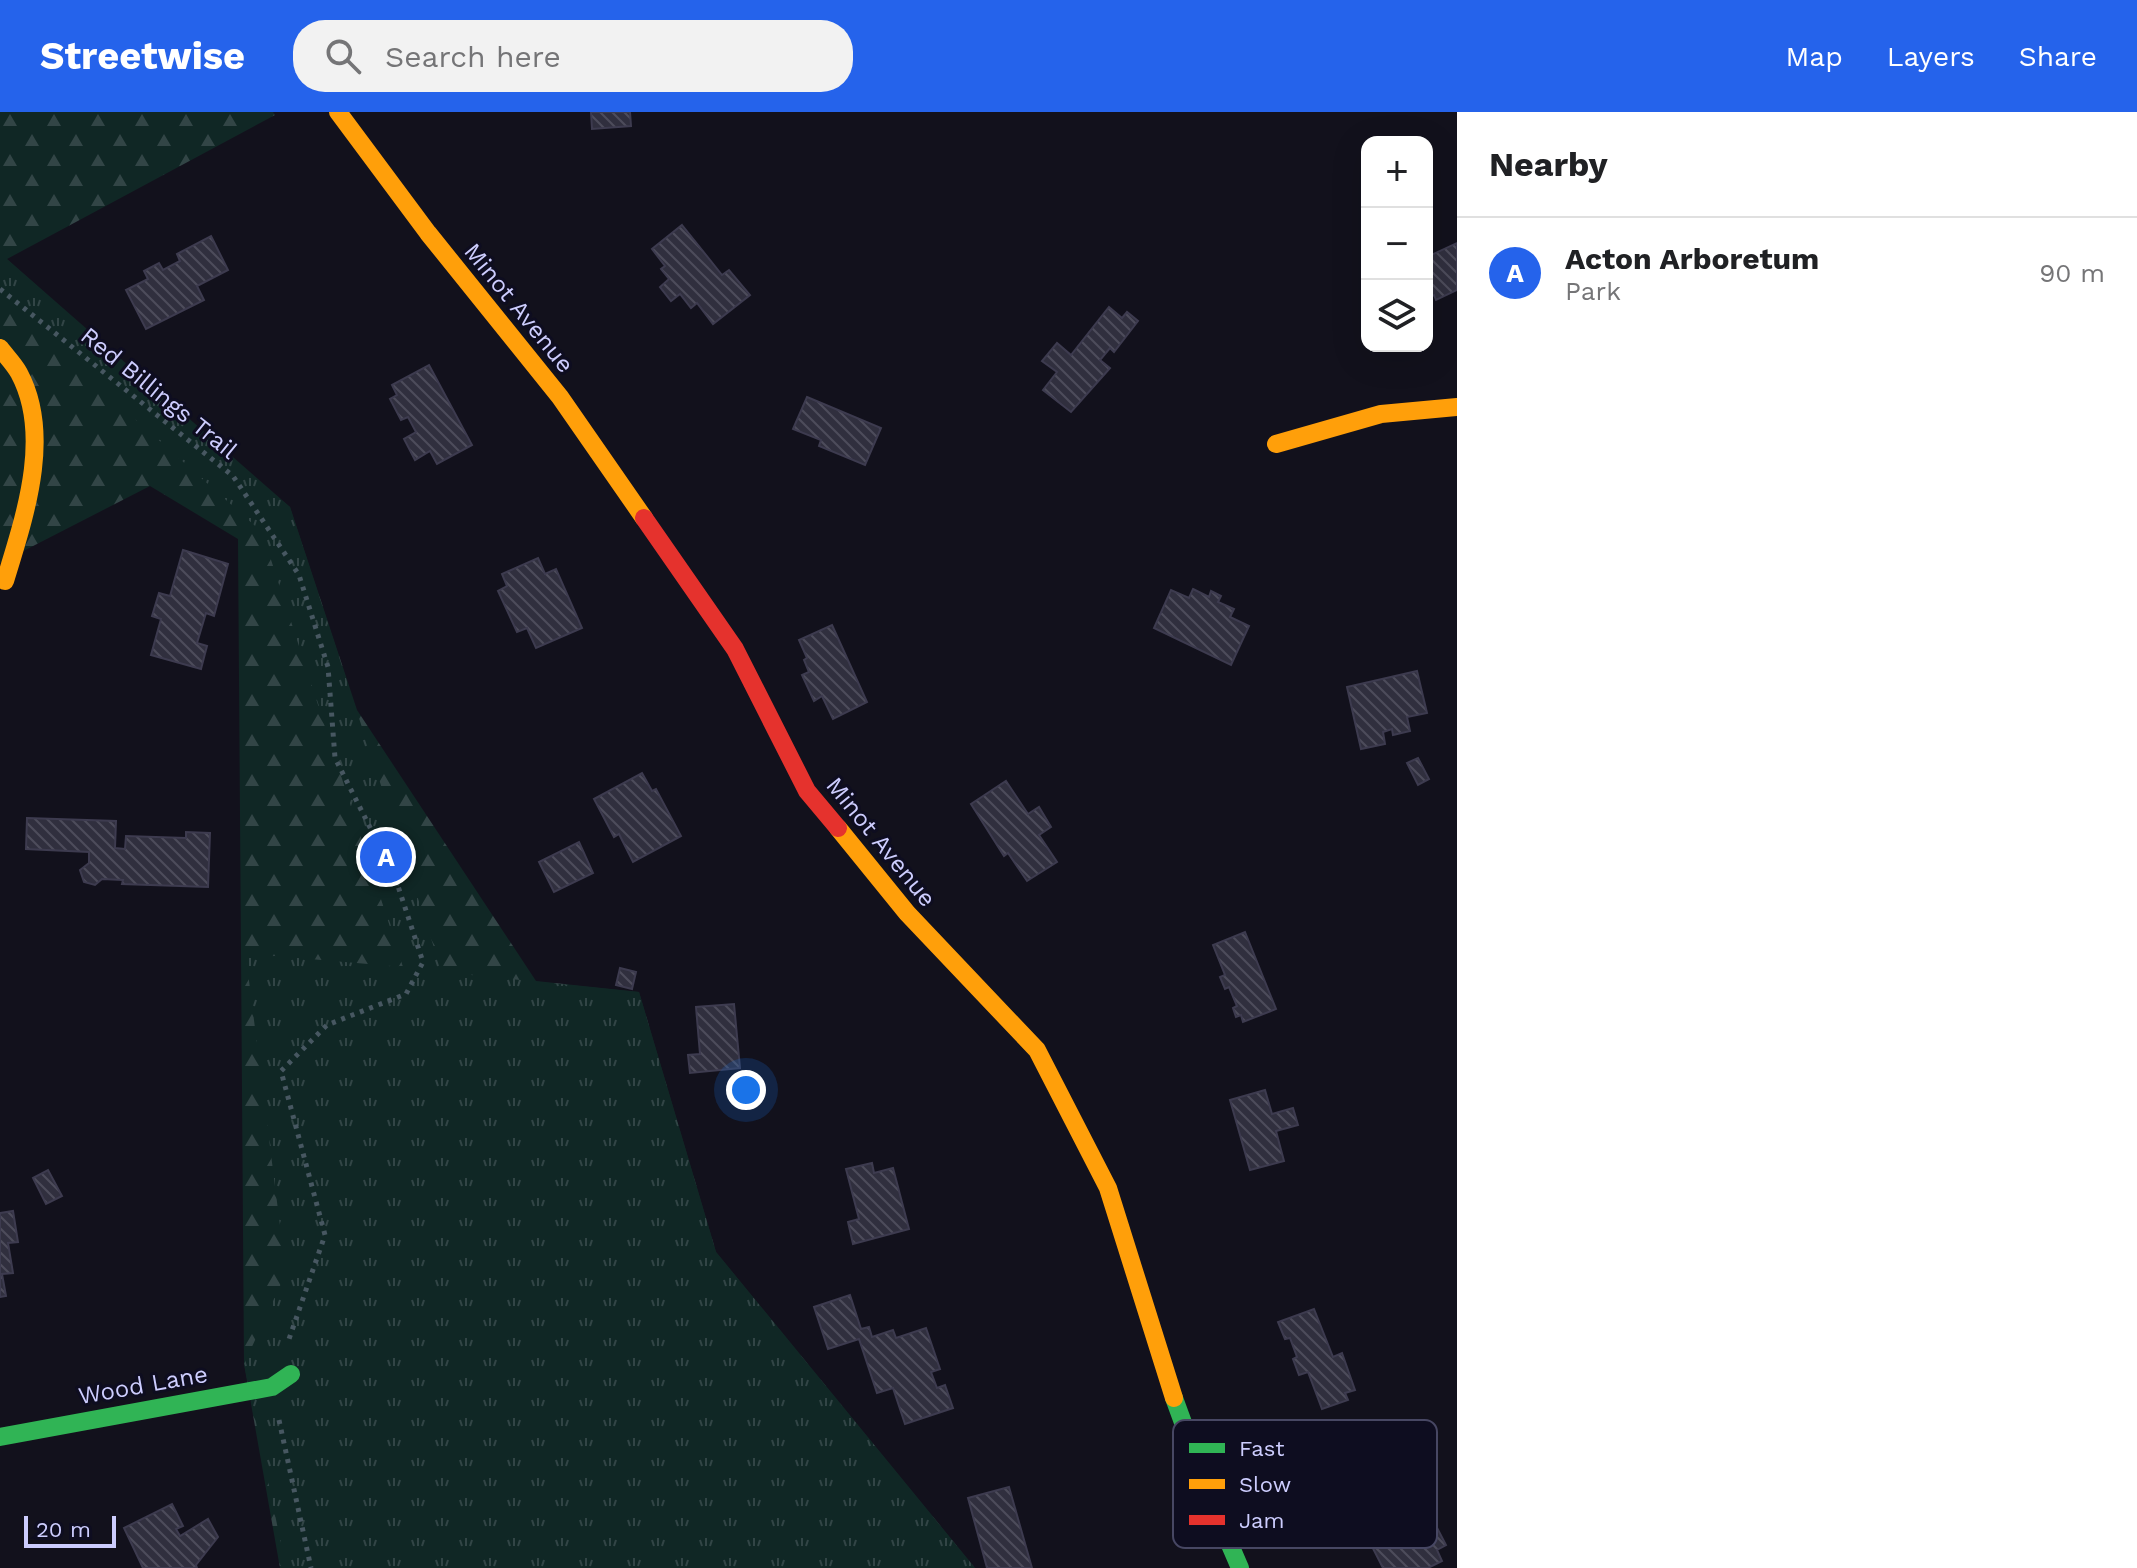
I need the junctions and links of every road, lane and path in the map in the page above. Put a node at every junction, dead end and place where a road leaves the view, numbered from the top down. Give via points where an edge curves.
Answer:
1 (338, 112) edge
2 (0, 289) edge
3 (0, 348) edge
4 (1457, 407) edge
5 (1276, 444) dead end
6 (5, 581) dead end
7 (287, 1345) dead end
8 (291, 1374) dead end
9 (272, 1387) junction
10 (1182, 1420) edge
11 (0, 1437) edge
12 (1231, 1548) edge
13 (311, 1568) edge
14 (1240, 1568) edge

1 - 10 street, Minot Avenue via 560,397 718,623 807,791 907,913 1037,1050 1108,1188
2 - 7 path, Red Billings Trail via 233,476 299,575 328,667 335,758 395,877 423,962 406,994 327,1025 281,1071 325,1235
3 - 6 street via 23,382 35,448 27,509
4 - 5 street via 1381,414
8 - 9 street, Wood Lane
9 - 11 street, Wood Lane
9 - 13 path
12 - 14 street, Minot Avenue

